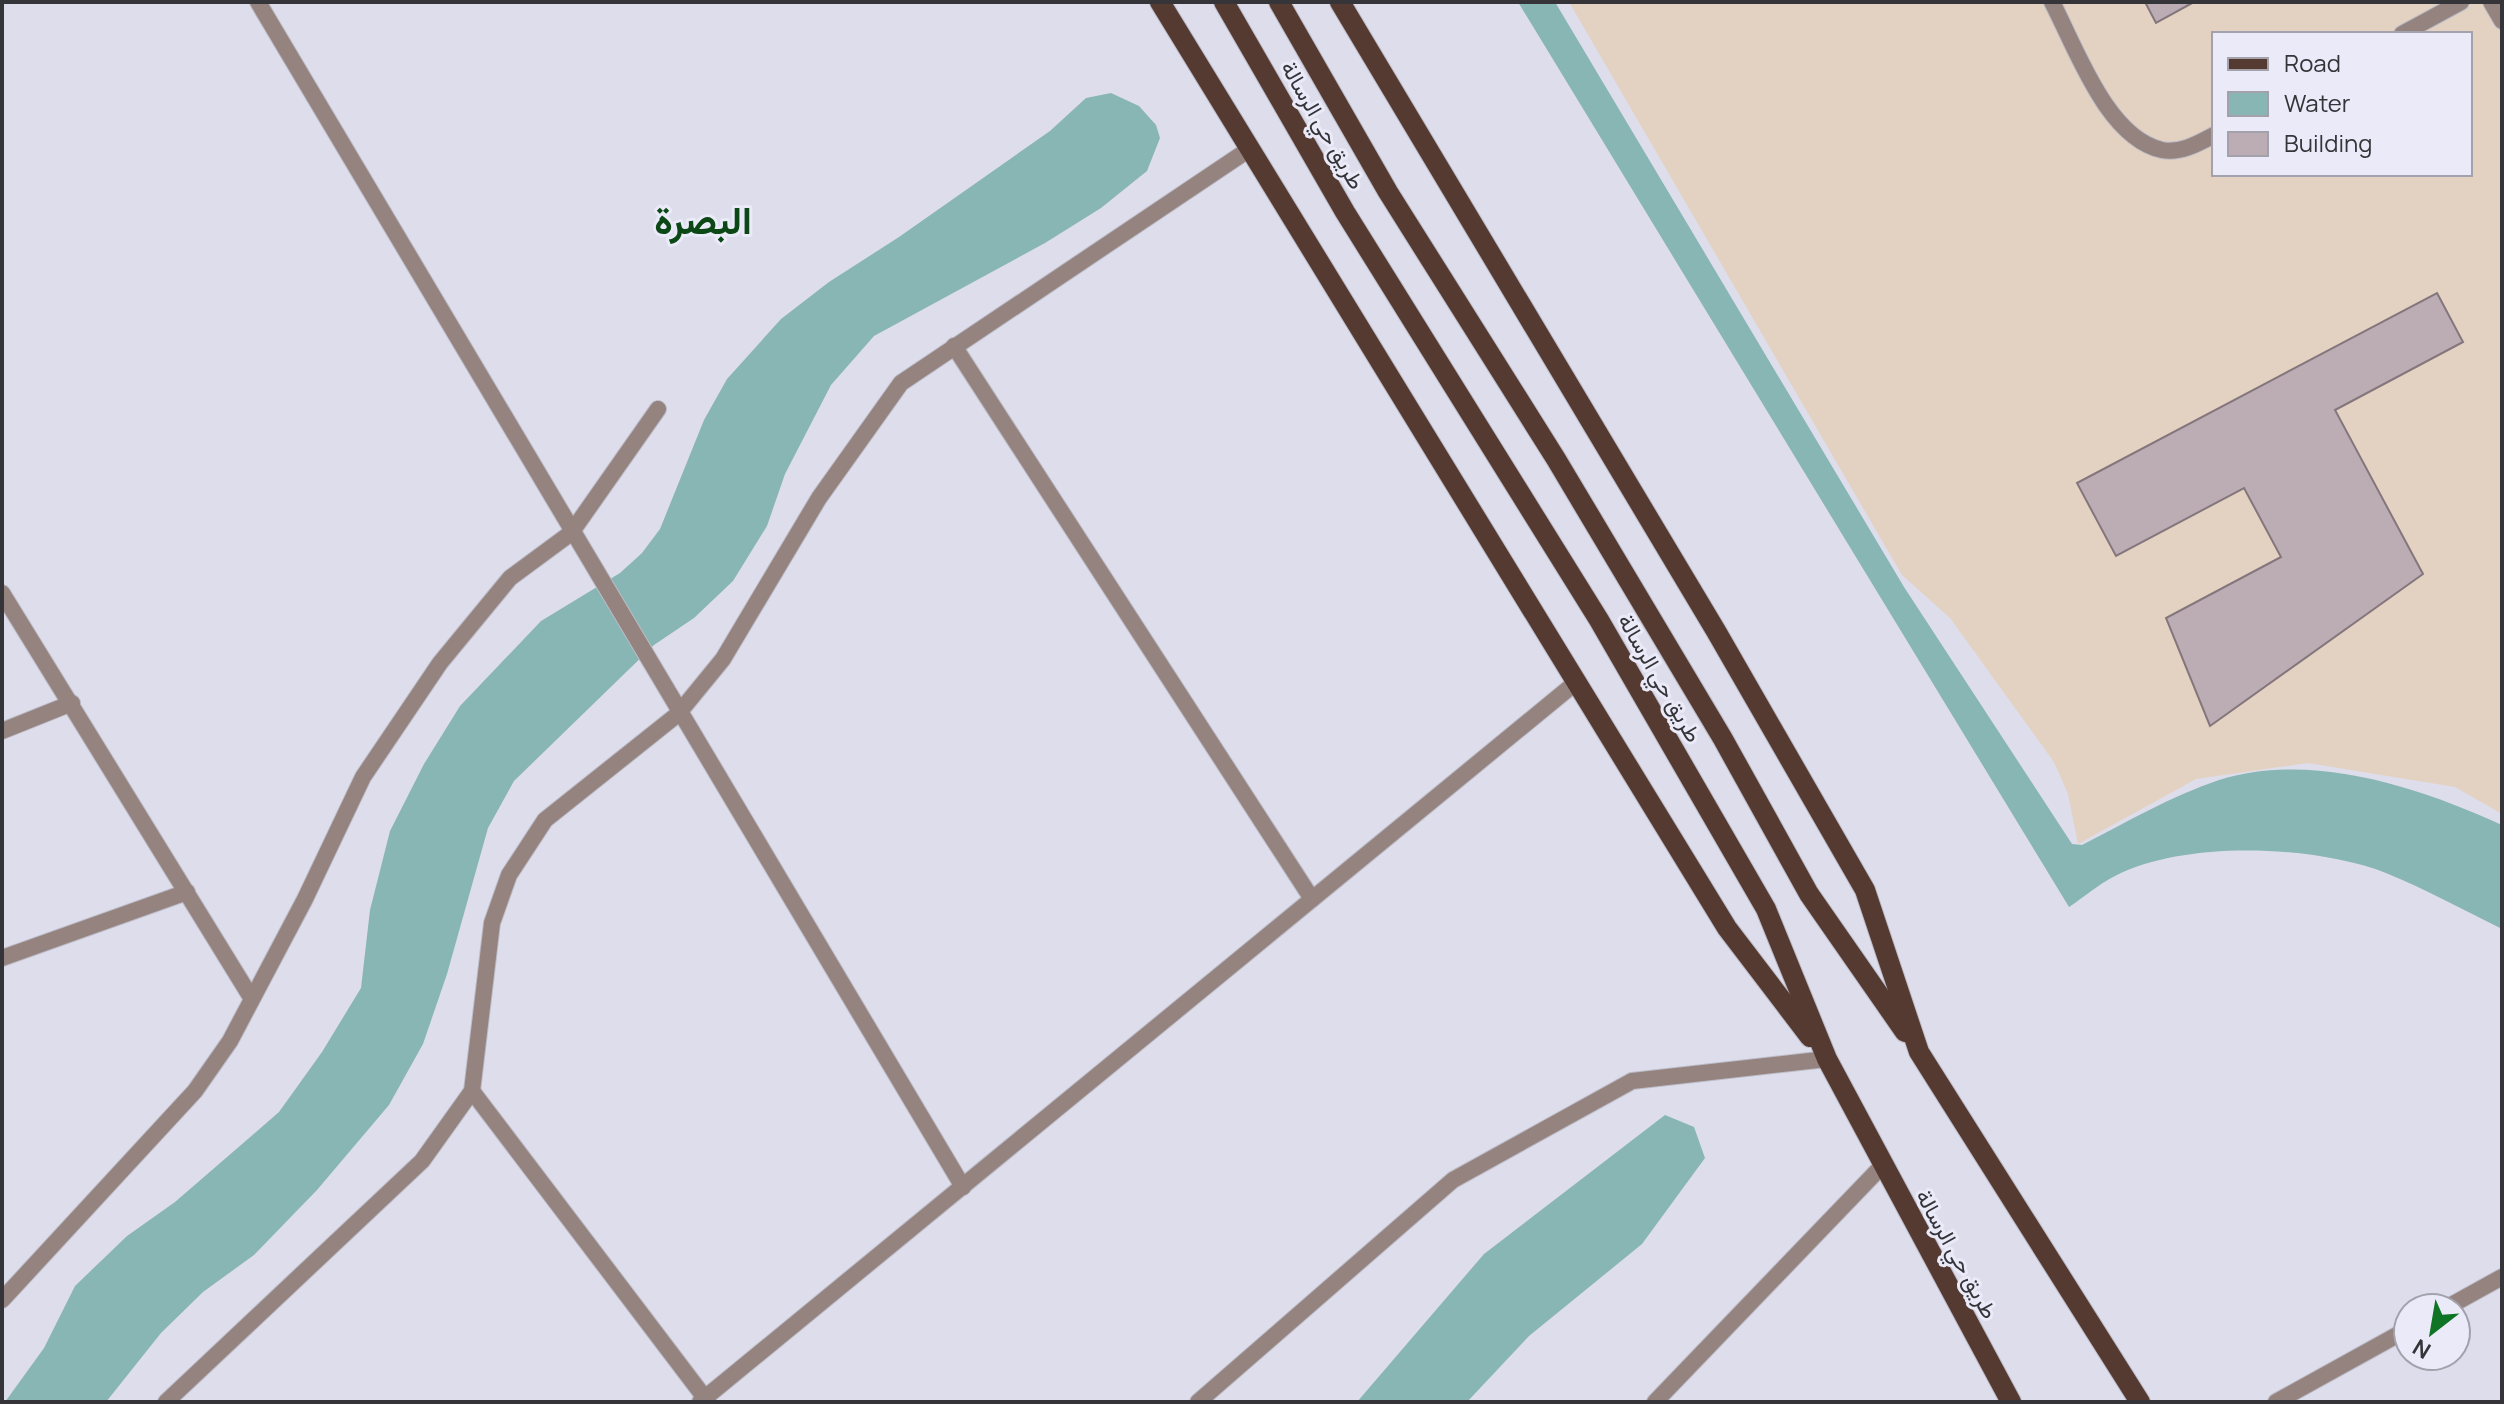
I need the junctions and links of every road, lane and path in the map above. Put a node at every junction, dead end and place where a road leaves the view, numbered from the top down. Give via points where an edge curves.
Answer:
1 (258, 2) edge
2 (1160, 2) edge
3 (1224, 2) edge
4 (1279, 2) edge
5 (1340, 2) edge
6 (2052, 2) edge
7 (2461, 2) edge
8 (2491, 2) edge
9 (2502, 21) edge
10 (2406, 32) edge
11 (2212, 136) edge
12 (1251, 148) junction
13 (954, 346) junction
14 (658, 409) dead end
15 (571, 533) junction
16 (2, 593) edge
17 (1574, 684) junction
18 (72, 703) junction
19 (678, 714) junction
20 (2, 731) edge
21 (187, 892) junction
22 (1312, 899) junction
23 (2, 958) edge
24 (252, 999) junction
25 (1919, 1052) junction
26 (1827, 1059) junction
27 (472, 1091) junction
28 (1882, 1166) junction
29 (963, 1187) junction
30 (2502, 1277) edge
31 (2472, 1294) edge
32 (2, 1300) edge
33 (2392, 1338) edge
34 (704, 1401) edge
35 (166, 1402) edge
36 (1198, 1402) edge
37 (1655, 1402) edge
38 (2011, 1402) edge
39 (2140, 1402) edge
40 (2276, 1402) edge

1 - 15 street
2 - 12 main road
3 - 26 main road, طريق حي الرسالة via 1345,212 1599,620 1766,909
4 - 25 main road, طريق حي الرسالة via 1388,192 1707,712 1809,894
5 - 25 main road, طريق حي الرسالة via 1865,890
6 - 11 street via 2110,113 2133,139 2164,151 2192,147
7 - 10 street
8 - 9 street
12 - 13 street
12 - 17 main road
13 - 19 street via 901,383 876,416 789,546 723,659
13 - 22 street
14 - 15 street
15 - 19 street
15 - 24 street via 510,578 440,663 363,777
16 - 18 street
17 - 22 street
17 - 26 main road via 1727,928
18 - 20 street
18 - 21 street
19 - 27 street via 545,820 509,875 492,923
19 - 29 street
21 - 23 street
21 - 24 street
22 - 29 street
24 - 32 street via 195,1091
25 - 39 main road, طريق حي الرسالة
26 - 28 main road, طريق حي الرسالة
26 - 36 street via 1632,1081 1453,1180
27 - 34 street
27 - 35 street via 422,1161
28 - 37 street
28 - 38 main road, طريق حي الرسالة
29 - 34 street
30 - 31 street
33 - 40 street

